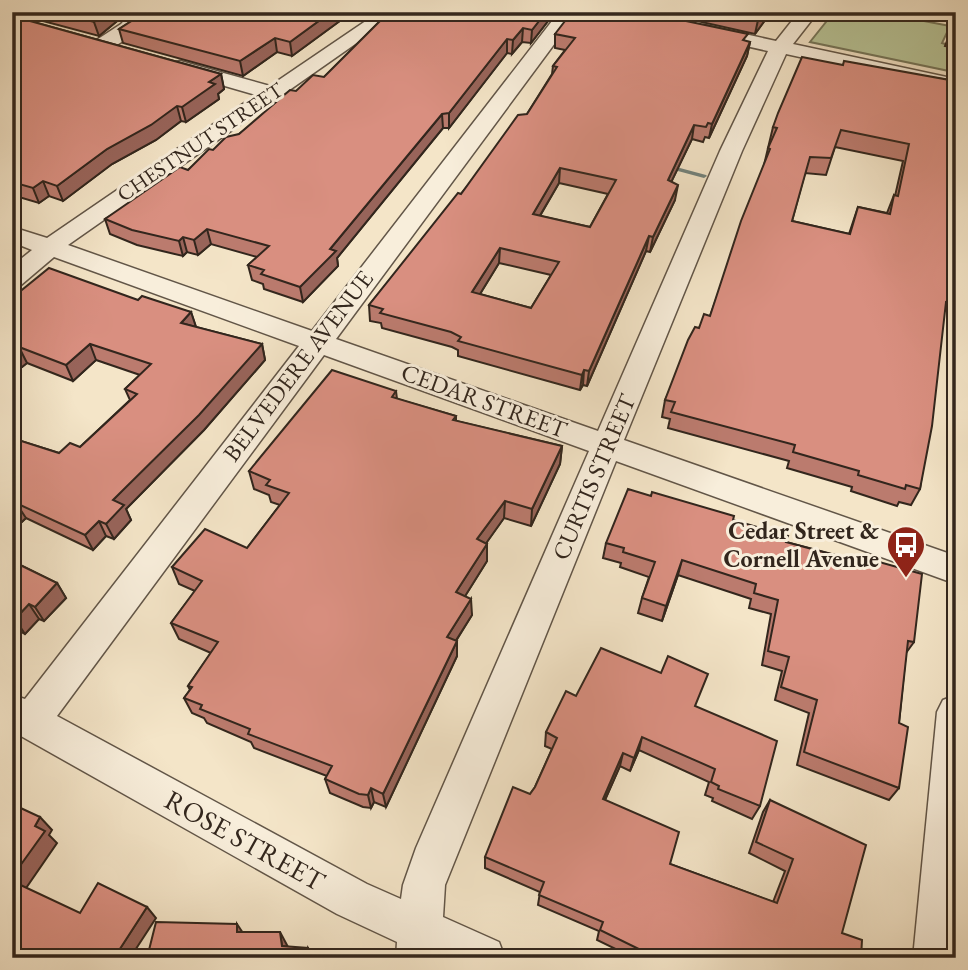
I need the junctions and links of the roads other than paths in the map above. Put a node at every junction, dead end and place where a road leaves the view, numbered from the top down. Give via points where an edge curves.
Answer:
1 (142, 12) edge
2 (392, 12) edge
3 (569, 12) edge
4 (809, 12) edge
5 (683, 27) edge
6 (77, 38) edge
7 (102, 45) junction
8 (781, 48) junction
9 (127, 52) edge
10 (164, 63) edge
11 (956, 85) edge
12 (273, 93) junction
13 (12, 234) edge
14 (51, 246) junction
15 (12, 279) edge
16 (317, 341) junction
17 (608, 445) junction
18 (956, 570) edge
19 (956, 712) edge
20 (21, 717) edge
21 (418, 943) edge
22 (483, 958) edge
23 (935, 958) edge

1 - 7 street
2 - 12 street, CHESTNUT STREET
3 - 16 street, BELVEDERE AVENUE
4 - 8 street, CURTIS STREET
5 - 8 street
6 - 7 street
7 - 9 street
8 - 11 street
8 - 17 street, CURTIS STREET via 731,151
10 - 12 street
12 - 14 street, CHESTNUT STREET
13 - 14 street, CEDAR STREET
14 - 15 street, CHESTNUT STREET
14 - 16 street, CEDAR STREET
16 - 17 street, CEDAR STREET
16 - 20 street, BELVEDERE AVENUE
17 - 18 street, CEDAR STREET
17 - 21 street, CURTIS STREET via 431,863
19 - 23 street
20 - 21 street, ROSE STREET via 352,899
21 - 22 street, ROSE STREET

